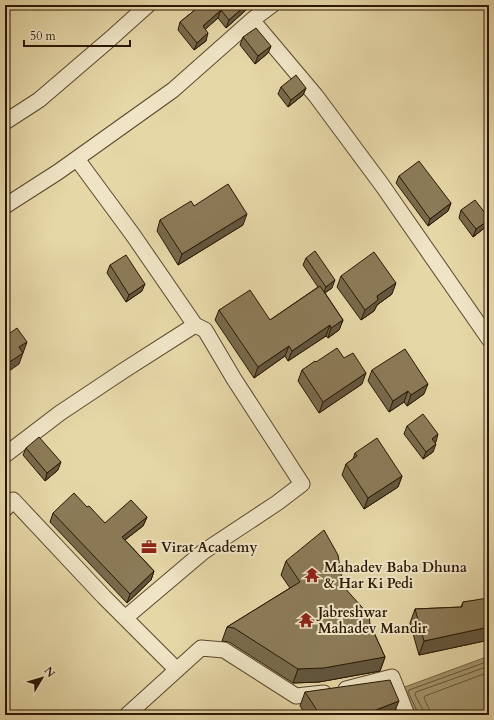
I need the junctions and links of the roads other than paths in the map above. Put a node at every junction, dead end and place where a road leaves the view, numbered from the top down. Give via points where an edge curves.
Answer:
1 (148, 5) edge
2 (272, 5) edge
3 (252, 20) junction
4 (5, 122) edge
5 (77, 159) junction
6 (5, 206) edge
7 (196, 325) junction
8 (489, 339) edge
9 (5, 455) edge
10 (8, 501) edge
11 (125, 618) junction
12 (176, 670) junction
13 (127, 715) edge
14 (407, 715) edge

1 - 4 street via 39,100
2 - 3 street
3 - 5 street via 173,90
3 - 8 street via 316,96 382,185
5 - 6 street
5 - 7 street
7 - 9 street via 60,413
7 - 11 street via 205,330 302,484 203,552
10 - 11 street
11 - 12 street
12 - 13 street
12 - 14 street via 201,648 224,650 296,696 334,692 392,677

